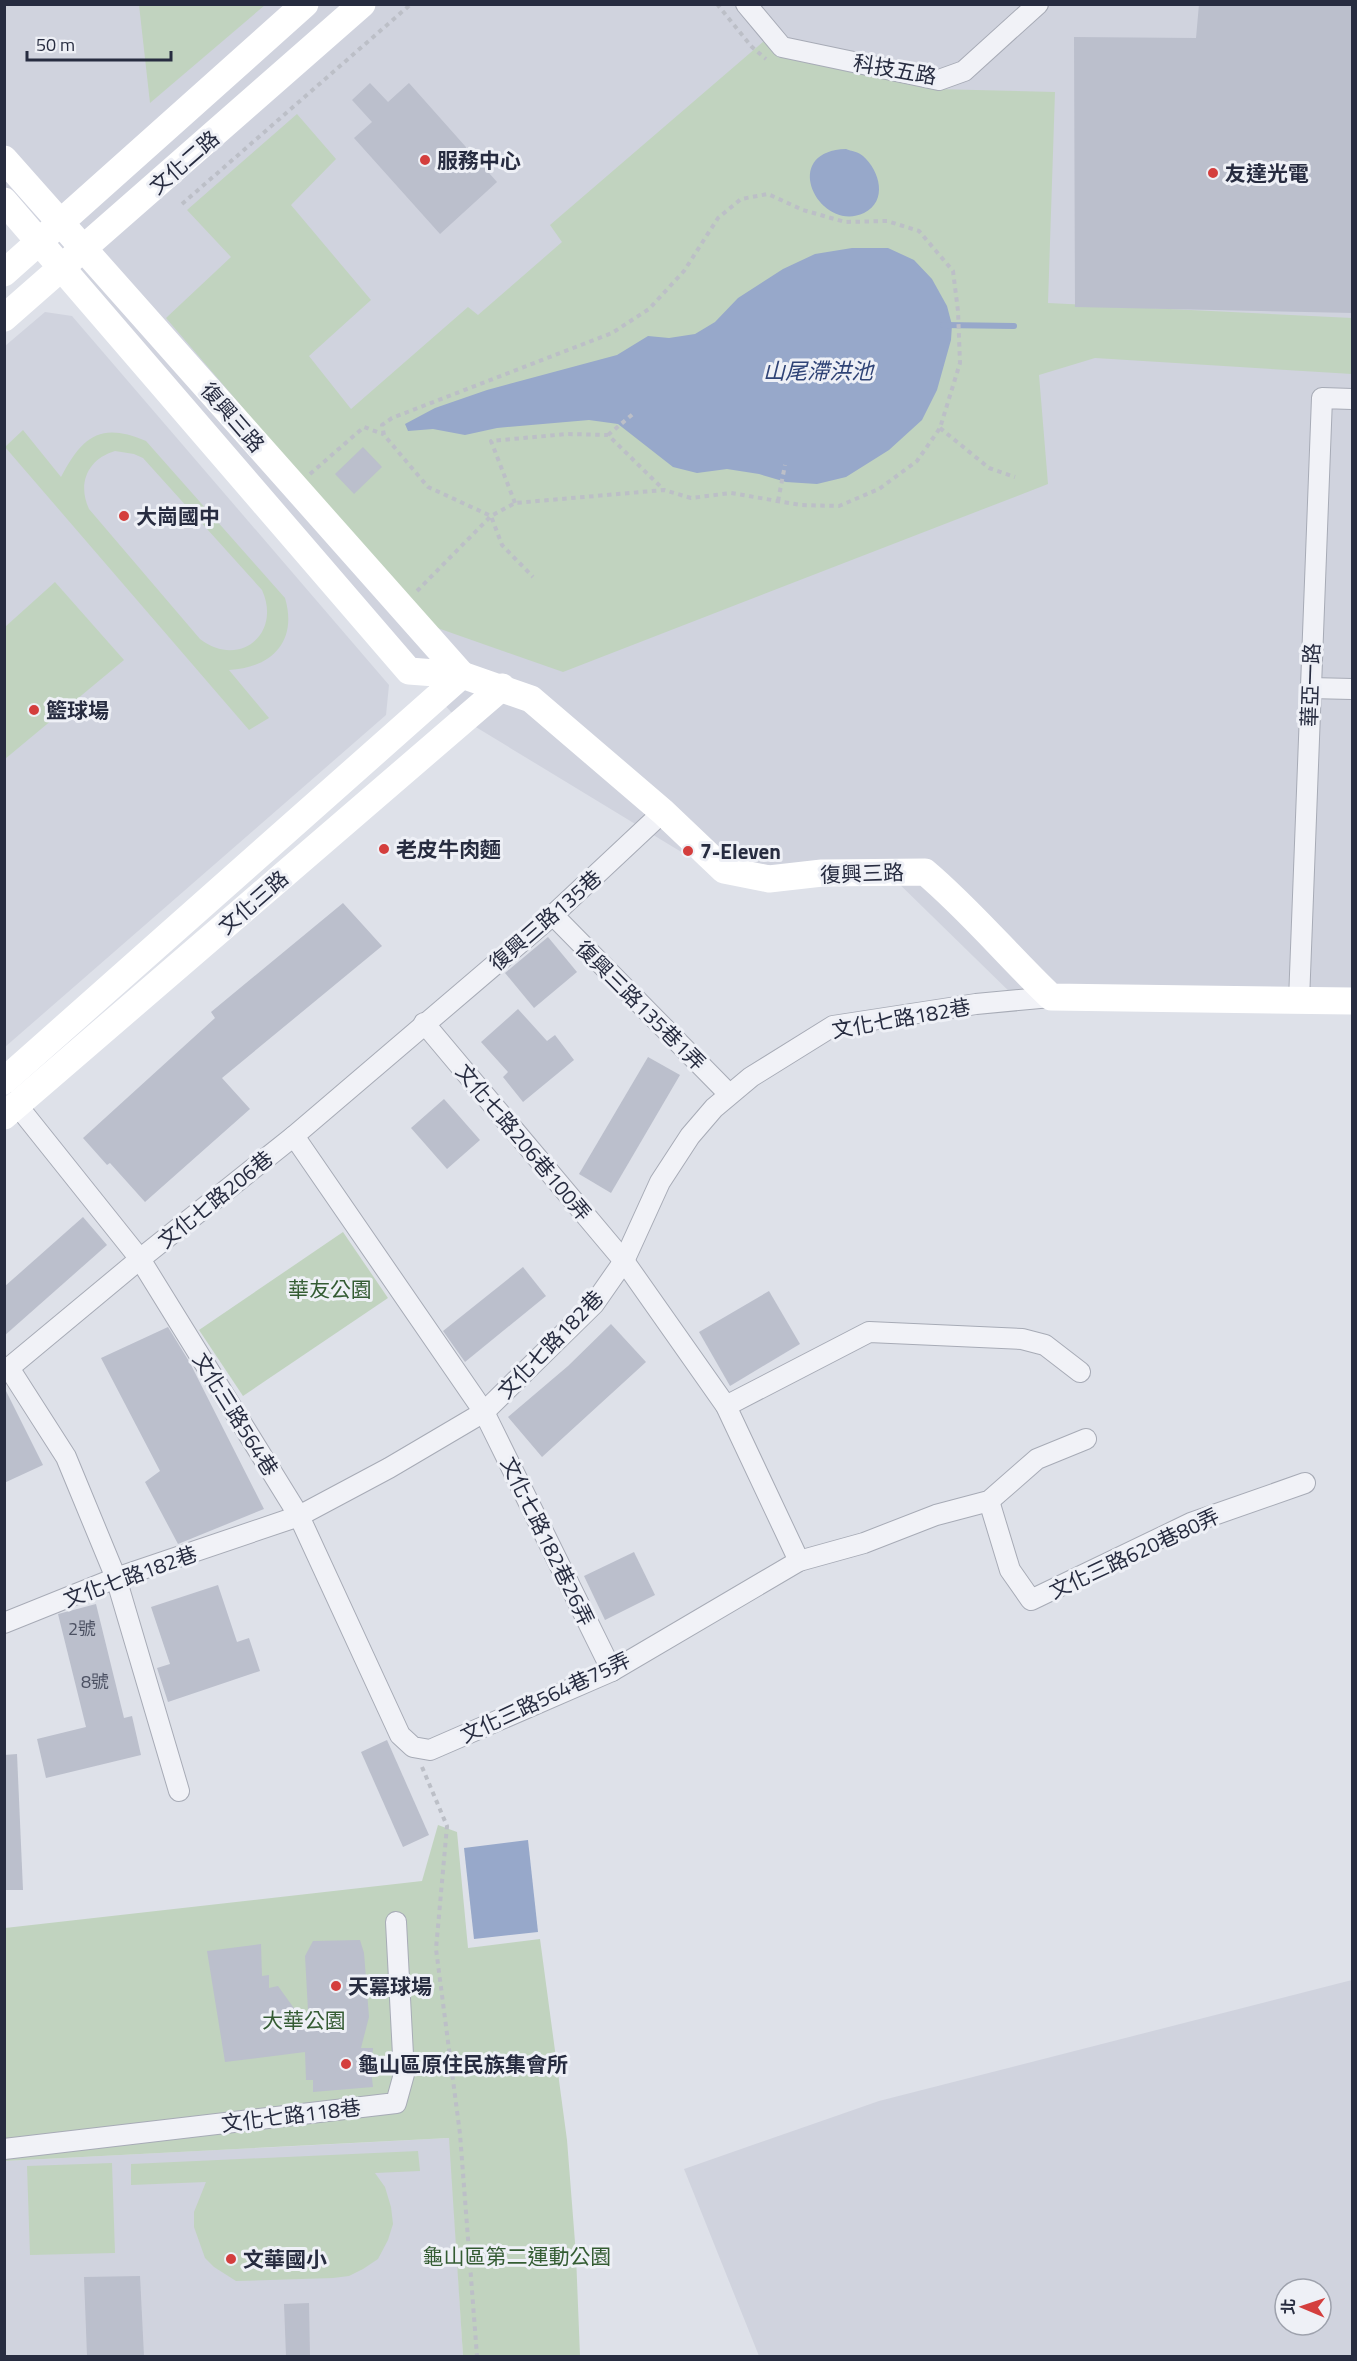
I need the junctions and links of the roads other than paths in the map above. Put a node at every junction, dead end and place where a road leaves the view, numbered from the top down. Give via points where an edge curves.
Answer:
1 (304, 4) edge
2 (362, 4) edge
3 (746, 4) edge
4 (1038, 4) edge
5 (4, 159) edge
6 (4, 201) edge
7 (61, 224) junction
8 (40, 242) junction
9 (85, 249) junction
10 (63, 268) junction
11 (4, 273) edge
12 (4, 318) edge
13 (1353, 399) edge
14 (462, 675) junction
15 (502, 687) junction
16 (1310, 688) junction
17 (1353, 689) edge
18 (663, 812) junction
19 (553, 915) junction
20 (1051, 997) junction
21 (1299, 1001) junction
22 (1353, 1001) edge
23 (424, 1023) junction
24 (4, 1081) edge
25 (729, 1094) junction
26 (9, 1108) edge
27 (294, 1136) junction
28 (140, 1259) junction
29 (624, 1261) junction
30 (7, 1370) edge
31 (1080, 1372) dead end
32 (726, 1406) junction
33 (484, 1412) junction
34 (1086, 1439) dead end
35 (1305, 1483) dead end
36 (989, 1501) junction
37 (299, 1516) junction
38 (799, 1561) junction
39 (116, 1578) junction
40 (4, 1623) edge
41 (612, 1671) junction
42 (413, 1747) joint
43 (179, 1791) dead end
44 (396, 1922) dead end
45 (4, 2149) edge

1 - 7 street, 文化二路
2 - 9 street, 文化二路
3 - 4 street, 科技五路 via 782,47 939,80 964,71
5 - 7 street, 復興三路
6 - 8 street, 復興三路
7 - 8 street, 文化二路
7 - 9 street, 復興三路
8 - 10 street, 復興三路
8 - 11 street, 文化二路
9 - 10 street, 文化二路
9 - 14 street, 復興三路
10 - 12 street, 文化二路
10 - 14 street, 復興三路 via 409,671
13 - 16 street, 華亞一路 via 1323,398
14 - 15 street, 復興三路
14 - 24 street, 文化三路
15 - 18 street, 復興三路 via 531,699
15 - 26 street, 文化三路
16 - 17 street
16 - 21 street, 華亞一路
18 - 19 street, 復興三路135巷
18 - 20 street, 復興三路 via 724,870 769,879 880,870 925,872 956,898
19 - 23 street, 復興三路135巷
19 - 25 street, 復興三路135巷1弄
20 - 21 street
20 - 25 street, 文化七路182巷 via 832,1026
21 - 22 street
23 - 27 street, 文化七路206巷
23 - 29 street, 文化七路206巷100弄
25 - 29 street, 文化七路182巷 via 690,1136 660,1182
26 - 28 street, 文化三路564巷
27 - 28 street, 文化七路206巷
27 - 33 street, 文化七路182巷26弄
28 - 30 street, 文化七路206巷
28 - 37 street, 文化三路564巷
29 - 32 street, 文化七路206巷100弄
29 - 33 street, 文化七路182巷 via 594,1304
30 - 39 street via 66,1457
31 - 32 street via 1045,1346 1022,1339 869,1332
32 - 38 street
33 - 37 street, 文化七路182巷
33 - 41 street, 文化七路182巷26弄
34 - 36 street via 1037,1459
35 - 36 street, 文化三路620巷80弄 via 1191,1523 1031,1600 1010,1570
36 - 38 street
37 - 39 street, 文化七路182巷
37 - 42 street, 文化三路564巷 via 400,1735
38 - 41 street, 文化三路564巷75弄
39 - 40 street, 文化七路182巷
39 - 43 street
41 - 42 street, 文化三路564巷75弄 via 430,1750
44 - 45 street, 文化七路118巷 via 404,2074 396,2103

